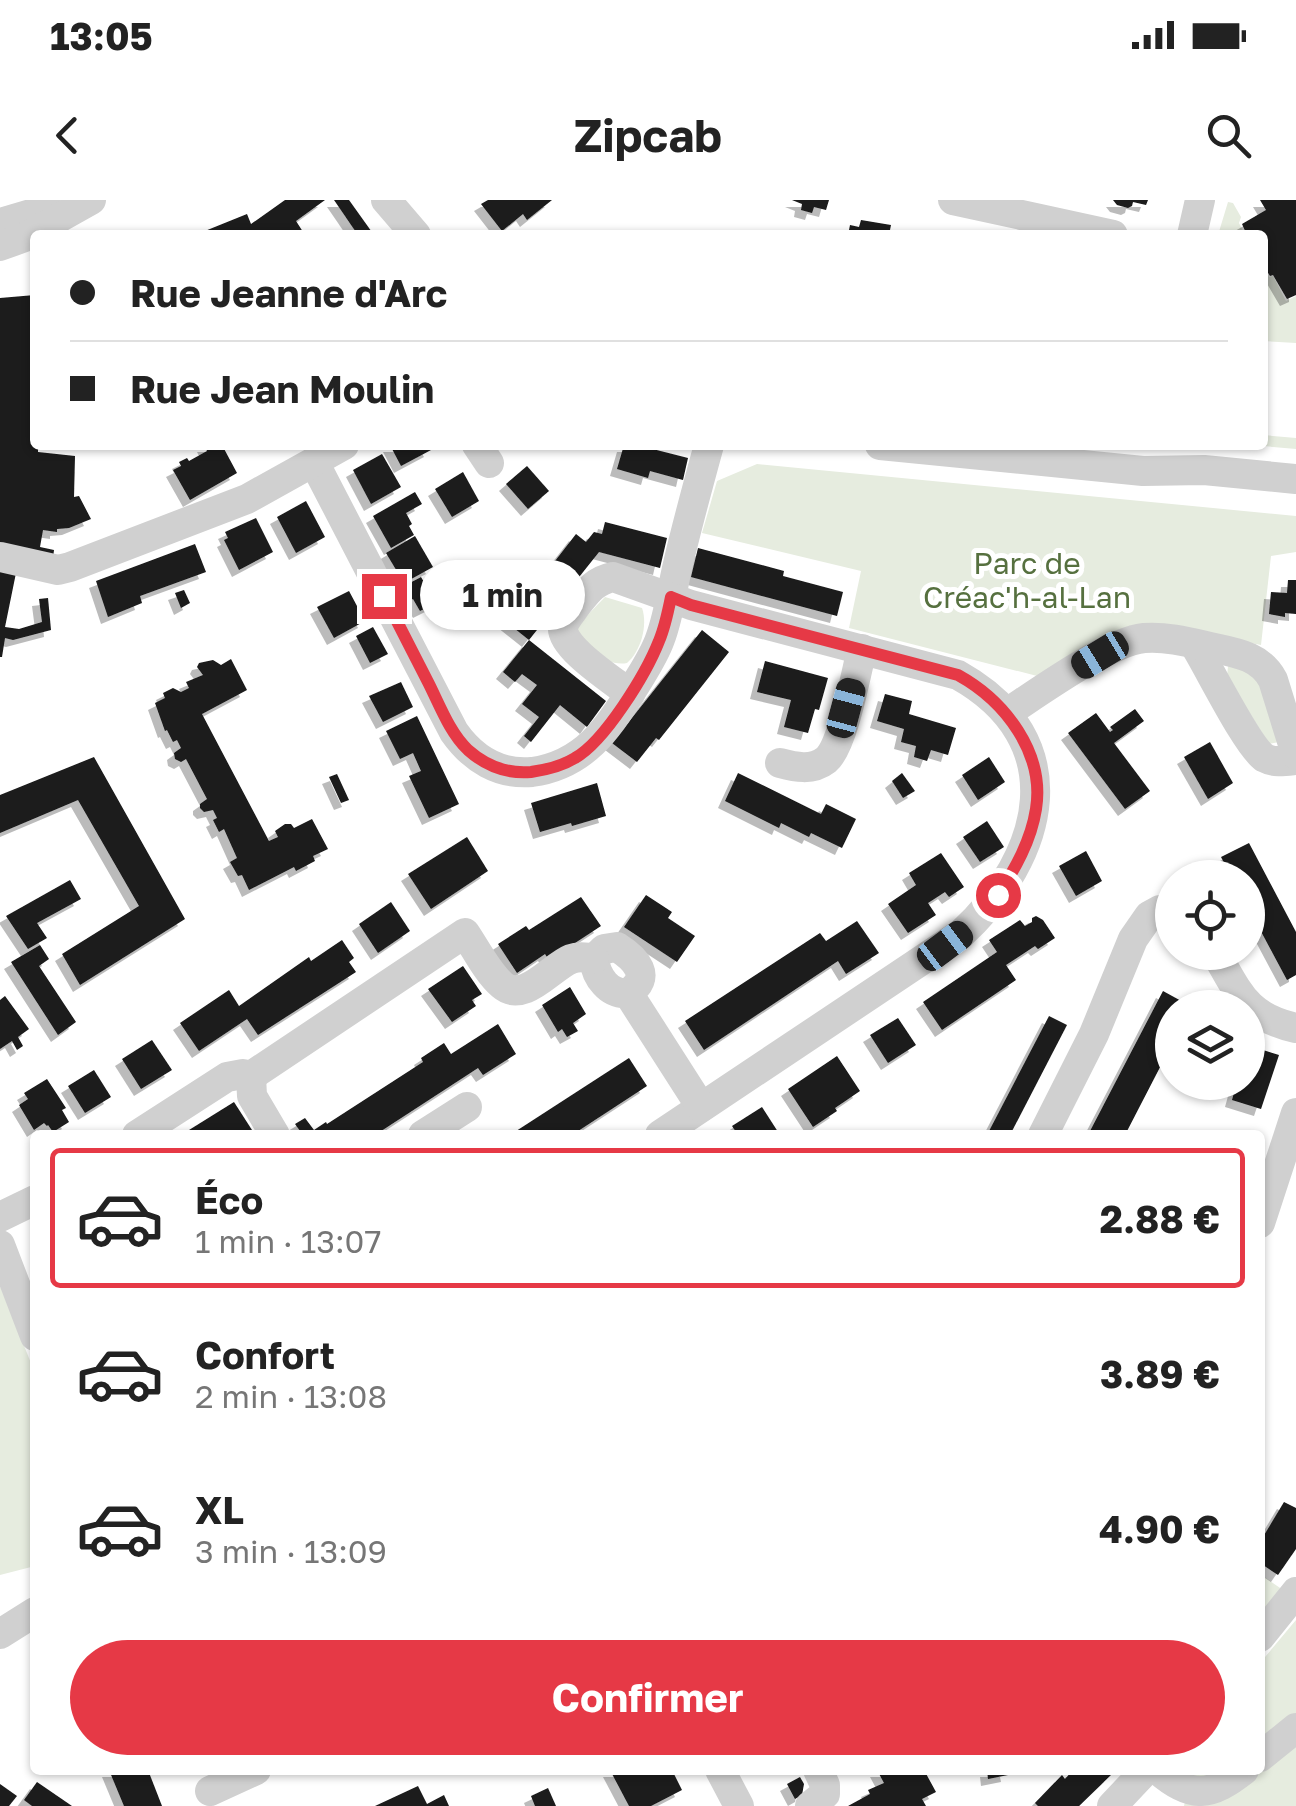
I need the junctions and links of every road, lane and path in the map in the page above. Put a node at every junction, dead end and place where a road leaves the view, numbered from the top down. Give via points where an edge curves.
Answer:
1 (80, 200) edge
2 (90, 200) edge
3 (386, 200) edge
4 (953, 200) edge
5 (1200, 200) edge
6 (1005, 206) edge
7 (0, 223) edge
8 (37, 230) edge
9 (412, 230) edge
10 (1094, 230) edge
11 (1193, 230) edge
12 (30, 234) edge
13 (0, 246) edge
14 (335, 450) edge
15 (707, 450) edge
16 (982, 450) edge
17 (1144, 458) edge
18 (314, 462) junction
19 (1296, 479) edge
20 (1224, 482) junction
21 (1296, 496) edge
22 (0, 557) edge
23 (671, 597) junction
24 (1194, 644) junction
25 (862, 649) junction
26 (630, 694) junction
27 (1006, 713) junction
28 (1296, 757) edge
29 (780, 763) dead end
30 (1155, 913) edge
31 (1225, 970) edge
32 (1296, 1028) edge
33 (251, 1076) junction
34 (467, 1107) dead end
35 (701, 1107) junction
36 (1296, 1113) edge
37 (145, 1130) edge
38 (272, 1130) edge
39 (431, 1130) edge
40 (667, 1130) edge
41 (1046, 1130) edge
42 (30, 1202) edge
43 (1265, 1208) edge
44 (0, 1217) edge
45 (0, 1245) edge
46 (30, 1323) edge
47 (1296, 1592) edge
48 (30, 1615) edge
49 (1265, 1631) edge
50 (0, 1634) edge
51 (1296, 1728) edge
52 (1265, 1753) edge
53 (244, 1775) edge
54 (723, 1775) edge
55 (820, 1775) edge
56 (1141, 1775) edge
57 (1165, 1775) edge
58 (1238, 1775) edge
59 (209, 1789) edge
60 (739, 1806) edge
61 (810, 1806) edge
62 (1112, 1806) edge

1 - 7 street
2 - 8 street
3 - 9 street
4 - 6 street
5 - 11 street
6 - 10 street
12 - 13 street
14 - 18 street
15 - 23 street
16 - 17 street
17 - 20 street via 1184,485
18 - 22 street via 232,505 64,569
18 - 26 street via 448,721 471,752 499,770 555,766 597,740
19 - 20 street
20 - 21 street
23 - 25 street
23 - 26 street via 660,640
23 - 26 street via 602,579 563,626 568,644
24 - 27 street via 1129,642
24 - 28 street via 1259,753 1270,760
24 - 28 street via 1242,654 1268,670
25 - 27 street via 958,675
25 - 29 street via 832,753 808,767
27 - 35 street via 1029,754 1036,811 1018,862 988,907 945,946
30 - 41 street via 1134,939
31 - 32 street via 1249,1006 1267,1020
33 - 35 street via 465,933 509,989 522,990 571,959 594,959 612,946 623,950 641,976 628,993
33 - 37 street via 226,1078
33 - 38 street via 252,1096
34 - 39 street
35 - 40 street
36 - 43 street
42 - 44 street
45 - 46 street
47 - 49 street
48 - 50 street
51 - 52 street
53 - 59 street
54 - 60 street
55 - 61 street via 825,1794
56 - 62 street
57 - 58 street via 1206,1792

